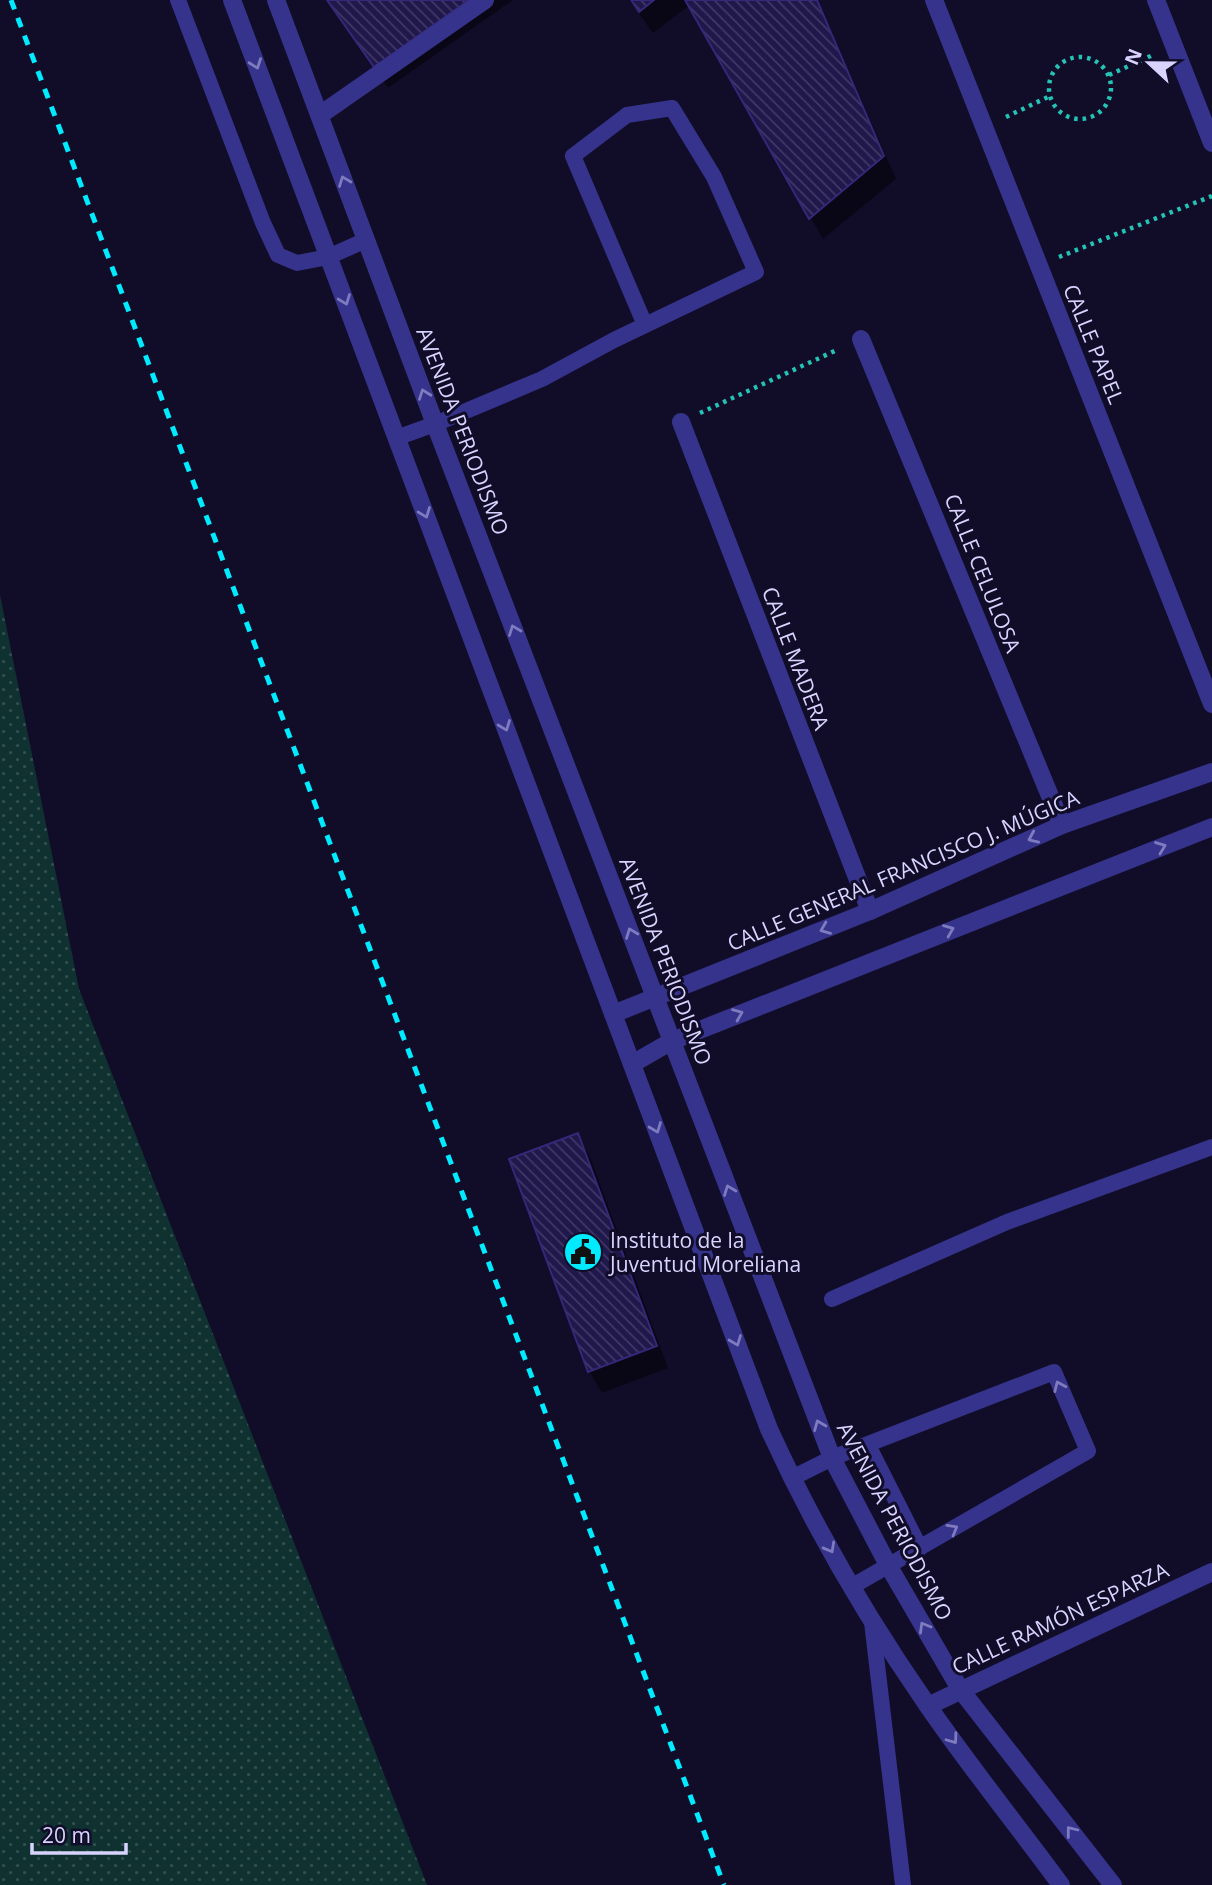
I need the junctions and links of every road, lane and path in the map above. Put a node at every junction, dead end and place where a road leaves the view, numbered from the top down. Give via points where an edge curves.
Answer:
1 (178, 0) edge
2 (232, 0) edge
3 (276, 0) edge
4 (485, 0) edge
5 (934, 0) edge
6 (1156, 0) edge
7 (1174, 46) junction
8 (1109, 75) junction
9 (1050, 96) junction
10 (320, 115) junction
11 (984, 127) junction
12 (1212, 143) edge
13 (1212, 196) edge
14 (366, 240) junction
15 (328, 257) junction
16 (1039, 266) junction
17 (645, 325) junction
18 (862, 339) joint
19 (681, 422) joint
20 (435, 424) junction
21 (396, 438) junction
22 (1212, 704) edge
23 (1212, 772) edge
24 (1062, 825) junction
25 (1212, 827) edge
26 (870, 911) junction
27 (656, 997) junction
28 (614, 1014) junction
29 (672, 1041) junction
30 (632, 1064) junction
31 (1212, 1147) edge
32 (832, 1298) dead end
33 (867, 1445) junction
34 (832, 1458) junction
35 (792, 1478) junction
36 (920, 1548) junction
37 (888, 1565) junction
38 (1212, 1572) edge
39 (851, 1587) junction
40 (872, 1619) junction
41 (960, 1689) junction
42 (928, 1706) junction
43 (903, 1885) edge
44 (1061, 1885) edge
45 (1113, 1885) edge

1 - 15 lane via 278,255 298,263
2 -> 15 street
3 - 10 street, AVENIDA PERIODISMO
4 - 10 street
5 - 11 street, CALLE PAPEL
6 - 7 street
7 - 8 path
7 - 12 street
8 - 9 path via 1093,59 1070,58 1052,73
8 - 9 path via 1112,86 1105,108 1085,120 1063,115
9 - 11 path
14 -> 10 street, AVENIDA PERIODISMO
11 - 16 street, CALLE PAPEL
13 - 16 path
14 - 15 lane
20 -> 14 street, AVENIDA PERIODISMO
15 -> 21 street
16 - 22 street, CALLE PAPEL
17 - 17 lane via 573,156 627,115 672,108 713,177 756,272
17 - 20 lane via 542,379
18 - 19 path
18 - 24 street, CALLE CELULOSA
19 - 26 street, CALLE MADERA
20 - 21 lane
27 -> 20 street, AVENIDA PERIODISMO
21 -> 28 street
23 - 24 street, CALLE GENERAL FRANCISCO J. MÚGICA
24 -> 26 street, CALLE GENERAL FRANCISCO J. MÚGICA
29 -> 25 street
26 -> 27 street, CALLE GENERAL FRANCISCO J. MÚGICA
27 - 28 street, CALLE GENERAL FRANCISCO J. MÚGICA
27 - 29 street, AVENIDA PERIODISMO
28 - 30 street
29 - 30 street
34 -> 29 street, AVENIDA PERIODISMO
30 -> 35 street via 769,1429
31 - 32 lane via 1007,1222
33 - 34 lane
33 - 36 lane
36 -> 33 lane via 1088,1451 1054,1372
34 - 35 lane
34 - 37 street, AVENIDA PERIODISMO
35 -> 39 street
36 - 37 lane
37 - 39 lane
41 -> 37 street, AVENIDA PERIODISMO
38 - 41 street, CALLE RAMÓN ESPARZA
39 - 40 street
40 - 42 street
40 - 43 lane
41 - 42 street, CALLE RAMÓN ESPARZA
45 -> 41 street, AVENIDA PERIODISMO
42 -> 44 street

